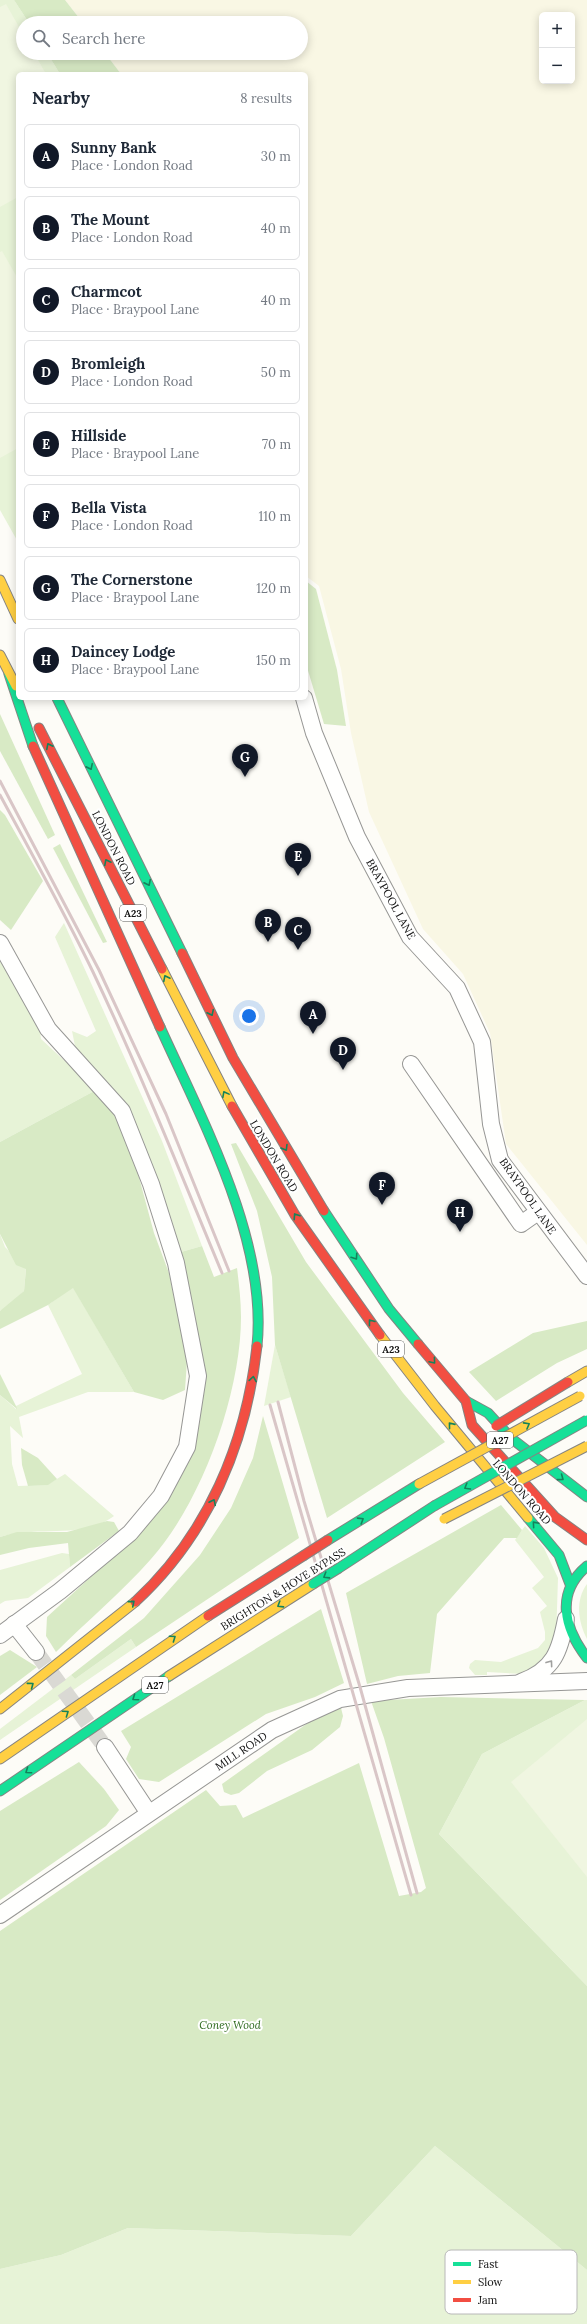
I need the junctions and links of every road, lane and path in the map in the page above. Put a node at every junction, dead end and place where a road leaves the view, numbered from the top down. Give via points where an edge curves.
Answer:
1 (0, 580) edge
2 (16, 615) edge
3 (0, 655) edge
4 (9, 674) junction
5 (16, 686) edge
6 (16, 697) edge
7 (17, 700) edge
8 (23, 700) edge
9 (57, 700) edge
10 (305, 700) edge
11 (0, 943) edge
12 (411, 1064) dead end
13 (538, 1212) junction
14 (587, 1276) edge
15 (587, 1371) edge
16 (584, 1394) edge
17 (466, 1401) junction
18 (587, 1420) edge
19 (587, 1446) edge
20 (419, 1484) junction
21 (587, 1497) edge
22 (441, 1521) dead end
23 (587, 1540) edge
24 (395, 1542) dead end
25 (372, 1548) junction
26 (587, 1566) edge
27 (570, 1584) junction
28 (566, 1619) junction
29 (14, 1624) junction
30 (0, 1635) edge
31 (36, 1652) tunnel mouth
32 (587, 1658) edge
33 (587, 1681) edge
34 (518, 1684) junction
35 (0, 1709) edge
36 (105, 1747) tunnel mouth
37 (0, 1759) edge
38 (0, 1790) edge
39 (148, 1812) junction
40 (0, 1915) edge

1 - 2 highway
3 - 4 highway
4 - 5 highway
6 -> 4 highway
35 -> 7 highway via 77,1650 144,1593 182,1550 211,1507 235,1454 247,1413 256,1360 258,1314 248,1243 229,1180 28,736
27 -> 8 highway, LONDON ROAD / A23 via 559,1555 416,1382 355,1302 295,1215 243,1128
9 -> 17 highway, LONDON ROAD / A23 via 233,1058 265,1114 317,1200 389,1308
10 - 13 street, BRAYPOOL LANE via 314,734 357,837 410,937 457,988 482,1042 491,1124 500,1160
11 - 29 street via 48,1029 122,1111 151,1184 176,1263 198,1376 187,1447 161,1496 130,1533 60,1592
12 - 13 street via 521,1224
13 - 14 street, BRAYPOOL LANE
15 - 20 highway, A27, bridge via 487,1431
20 -> 16 highway, BRIGHTON & HOVE BYPASS / A27, bridge
17 -> 21 highway via 488,1413 511,1438
17 - 23 highway, LONDON ROAD / A23 via 472,1425 555,1517
18 -> 25 highway, BRIGHTON & HOVE BYPASS / A27, bridge via 434,1506
19 - 22 highway, bridge
37 -> 20 highway, BRIGHTON & HOVE BYPASS / A27, bridge via 178,1635
24 - 25 highway, A27
25 -> 38 highway, BRIGHTON & HOVE BYPASS / A27, bridge via 142,1692
26 - 27 highway
27 - 28 highway via 566,1599
28 - 32 highway via 578,1647
34 -> 28 street, MILL ROAD via 533,1678 549,1666 562,1642
29 - 30 street
29 - 31 street
33 - 34 street, MILL ROAD
34 - 39 street, MILL ROAD via 408,1688 340,1699 272,1730
36 - 39 street
39 - 40 street, MILL ROAD

